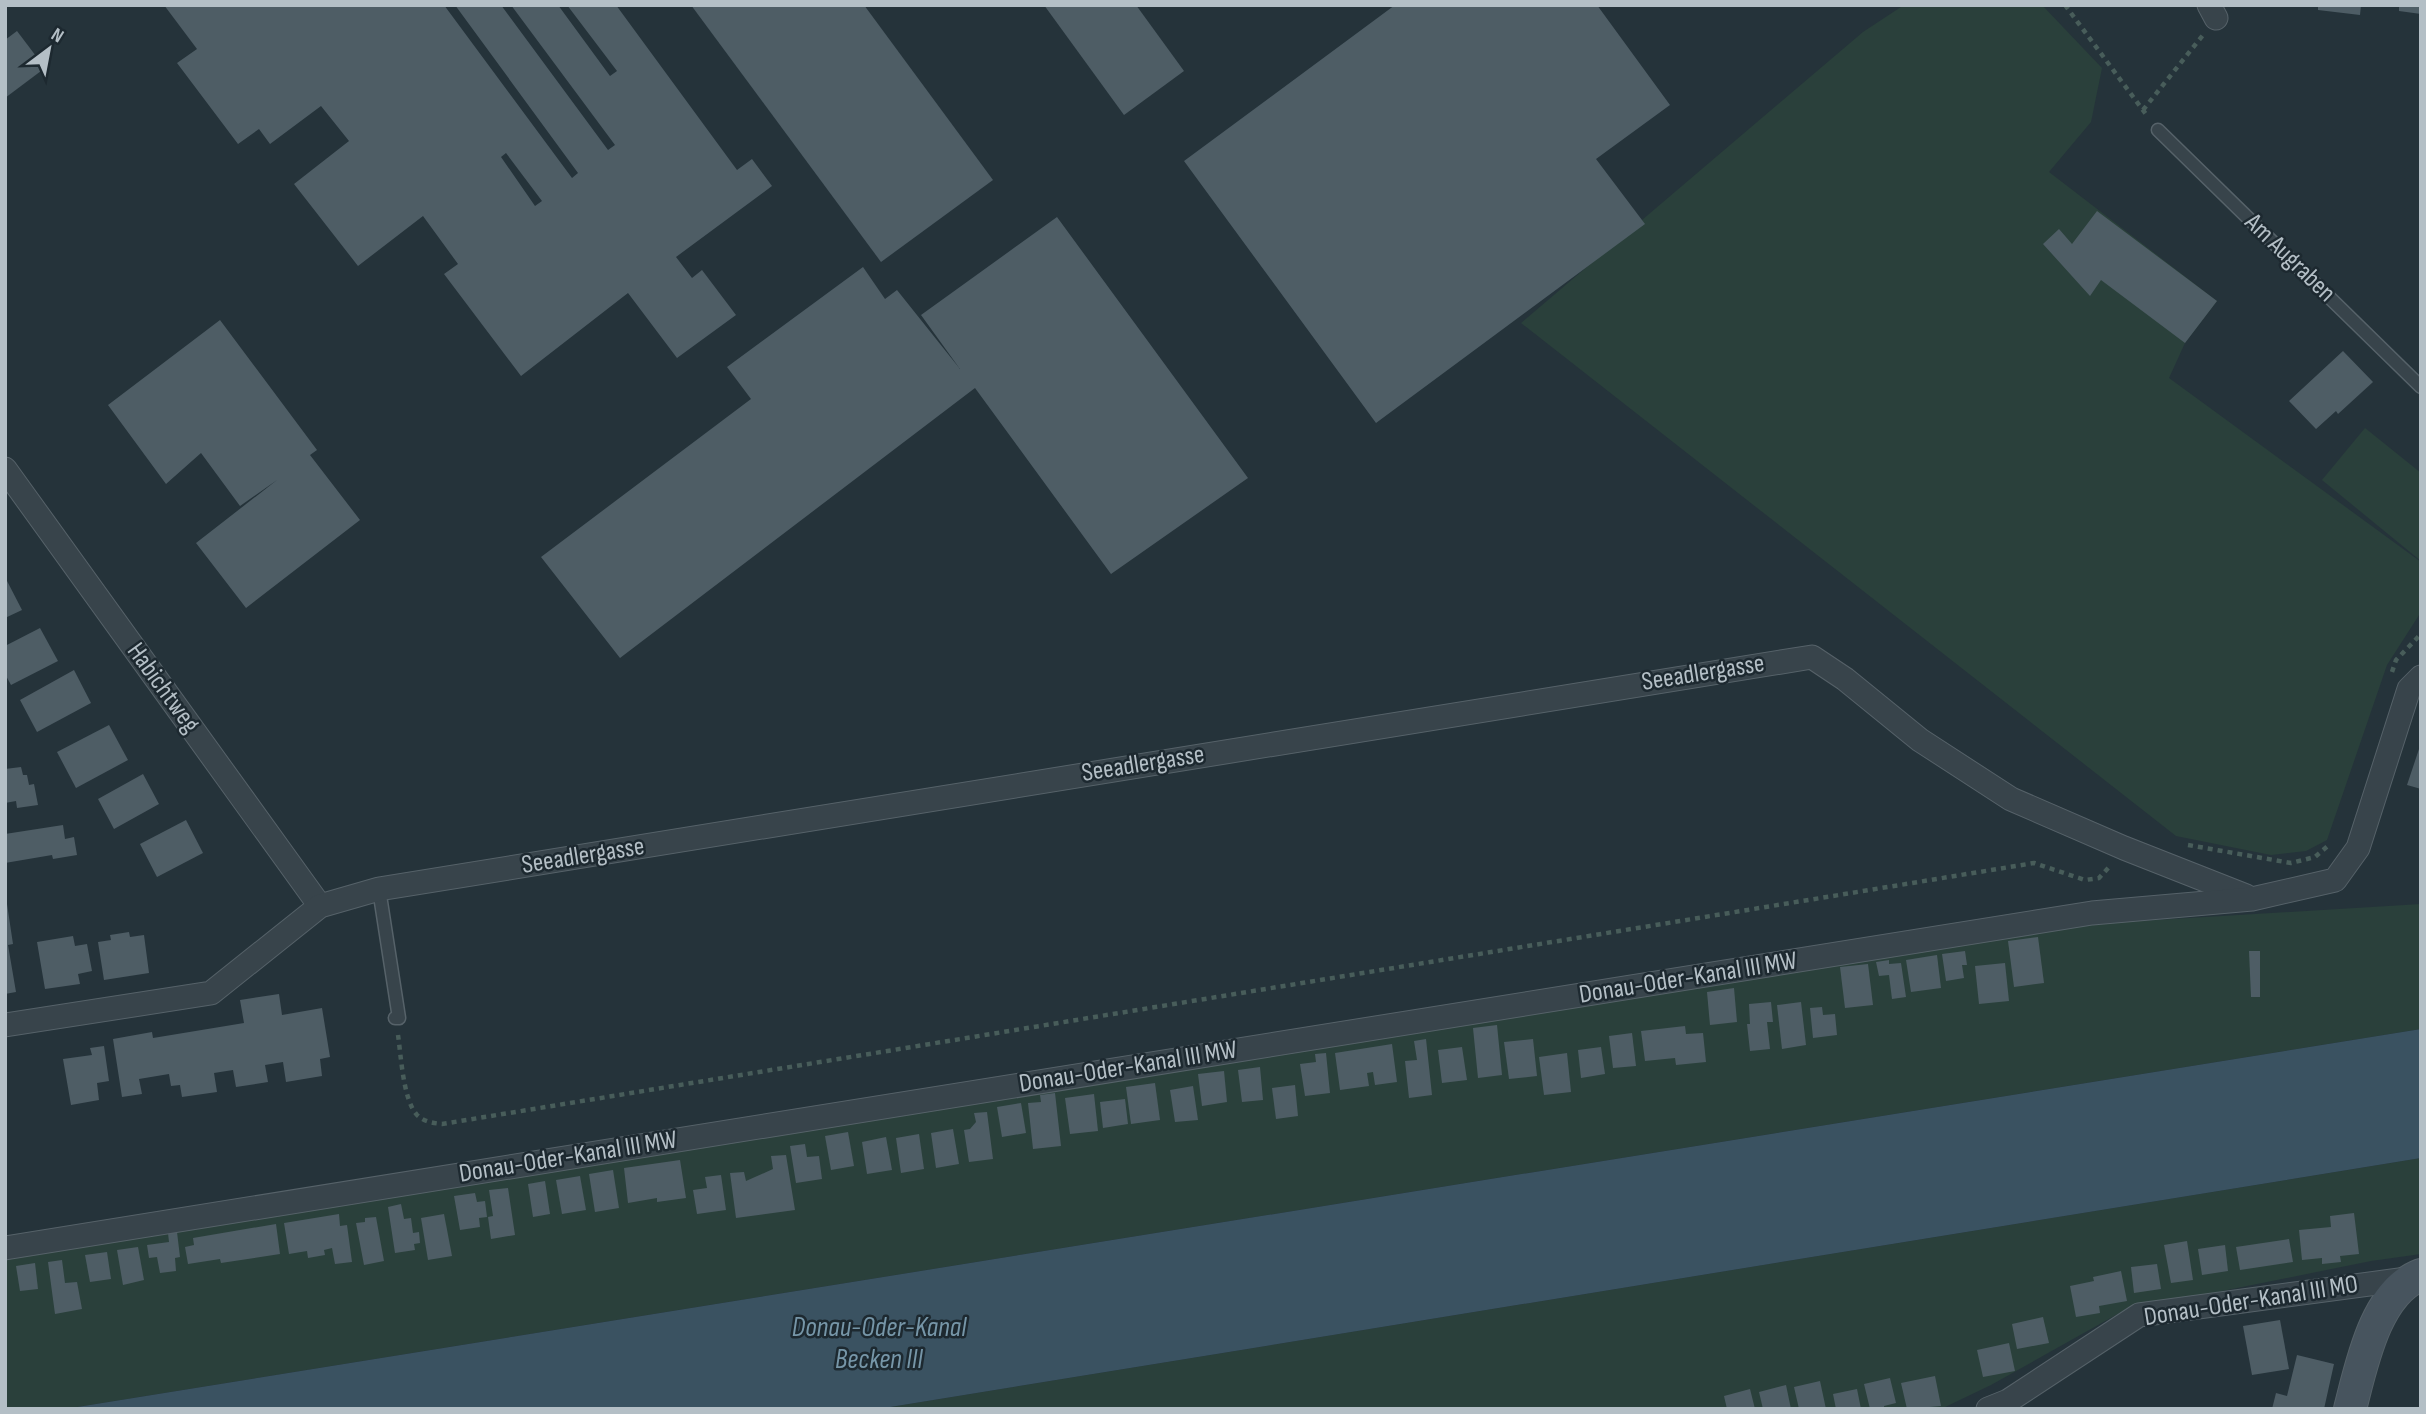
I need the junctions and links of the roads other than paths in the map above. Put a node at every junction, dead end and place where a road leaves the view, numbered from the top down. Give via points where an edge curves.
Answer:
1 (2158, 130) road end
2 (2421, 387) edge
3 (5, 470) edge
4 (2421, 677) edge
5 (379, 889) junction
6 (2252, 899) junction
7 (320, 906) junction
8 (395, 1018) road end
9 (5, 1025) edge
10 (5, 1248) edge
11 (2417, 1276) edge
12 (1988, 1409) edge
13 (2350, 1409) edge

1 - 2 lane, Am Augraben
3 - 7 street, Habichtweg
4 - 6 street, Donau-Oder-Kanal III MW via 2409,689 2358,848 2336,880
5 - 6 street, Seeadlergasse via 1812,657 1920,740 2011,799
5 - 7 street, Seeadlergasse
5 - 8 lane via 399,1018
6 - 10 street, Donau-Oder-Kanal III MW via 2078,915
7 - 9 street, Seeadlergasse via 211,993
11 - 12 street, Donau-Oder-Kanal III MO via 2139,1315 2008,1401
11 - 13 street via 2392,1296 2378,1318

